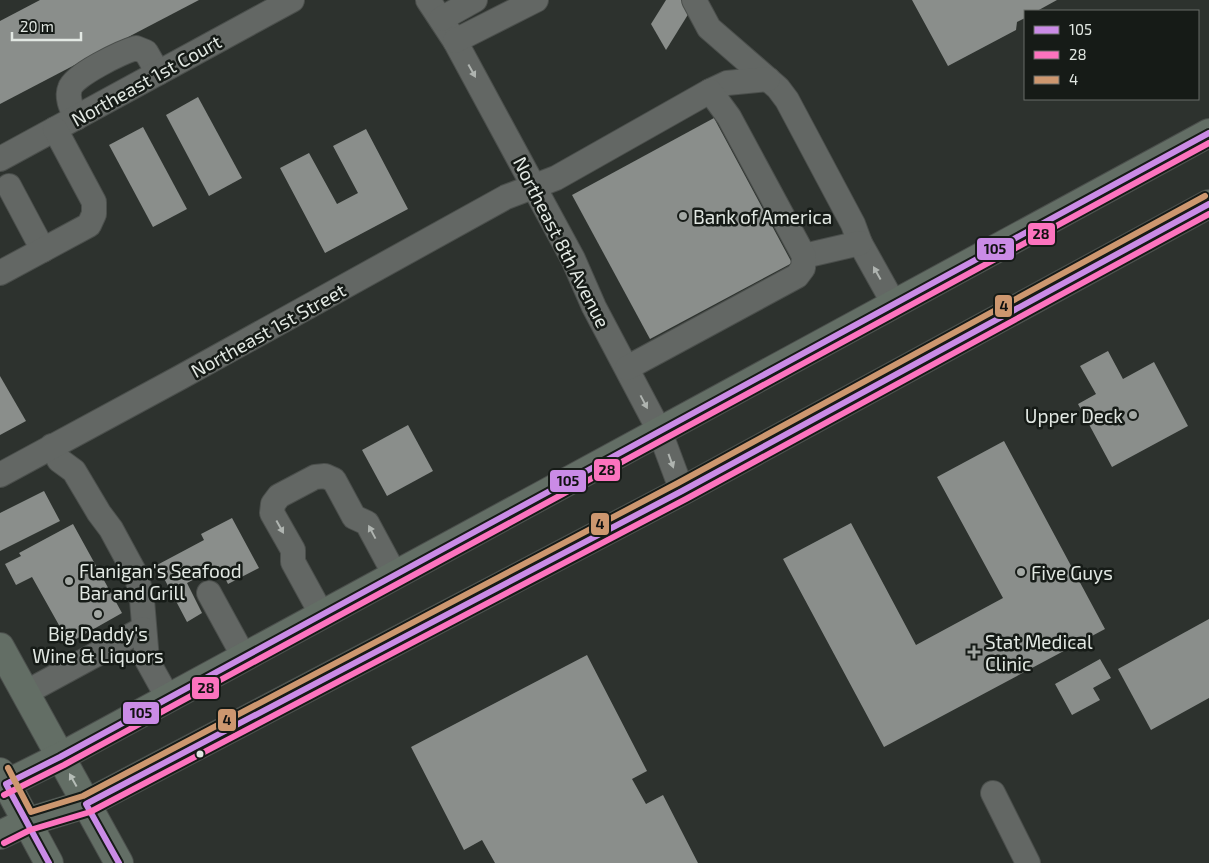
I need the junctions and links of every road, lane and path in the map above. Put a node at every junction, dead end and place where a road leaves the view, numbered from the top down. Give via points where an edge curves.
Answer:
1 (292, 0) edge
2 (476, 0) edge
3 (536, 0) edge
4 (694, 0) edge
5 (434, 9) edge
6 (455, 41) junction
7 (158, 73) junction
8 (768, 79) junction
9 (710, 91) junction
10 (65, 124) junction
11 (1209, 133) edge
12 (0, 160) edge
13 (9, 186) dead end
14 (535, 186) junction
15 (1209, 204) edge
16 (860, 243) junction
17 (44, 250) junction
18 (804, 256) junction
19 (0, 273) edge
20 (894, 304) junction
21 (626, 368) junction
22 (660, 432) junction
23 (52, 446) junction
24 (0, 475) edge
25 (682, 491) junction
26 (395, 575) junction
27 (209, 593) dead end
28 (322, 615) junction
29 (143, 628) junction
30 (0, 647) edge
31 (244, 657) junction
32 (25, 692) junction
33 (168, 698) junction
34 (60, 757) junction
35 (2, 781) edge
36 (993, 793) dead end
37 (86, 804) junction
38 (27, 822) junction
39 (0, 835) edge
40 (49, 863) edge
41 (119, 863) edge
42 (1028, 863) edge

1 - 7 street, Northeast 1st Court
2 - 5 street
3 - 6 street
4 - 8 street via 709,28
5 - 6 street, Northeast 8th Avenue
6 -> 14 street, Northeast 8th Avenue
7 - 10 street, Northeast 1st Court
7 - 10 street via 146,52 136,48 78,77 69,89
8 - 9 street, Northeast 1st Street via 727,83
8 - 16 street via 787,100
9 - 14 street, Northeast 1st Street via 556,178
9 - 18 street via 729,117
10 - 12 street, Northeast 1st Court
10 - 17 street via 94,202 94,214 89,225
11 - 20 main road
13 - 17 street
14 - 21 street, Northeast 8th Avenue
14 - 23 street, Northeast 1st Street via 506,197
15 - 25 main road
16 - 18 street
20 -> 16 street
17 - 19 street
18 - 21 street via 803,268 797,276
20 - 22 main road
21 -> 22 street, Northeast 8th Avenue
22 -> 25 street, Northeast 8th Avenue
22 - 26 main road
23 - 24 street, Northeast 1st Street
23 - 29 street via 59,460 74,471 137,577
25 - 37 main road
26 - 28 main road
26 -> 28 street via 367,523 354,517 334,480 325,476 314,477 279,496 273,504 272,513 292,550 293,562
27 - 31 street
28 - 31 main road
29 - 32 street
29 - 33 street via 147,660
30 - 32 main road
31 - 33 main road
32 - 34 main road
33 - 34 main road
34 - 35 main road
37 -> 34 main road
35 - 38 main road
36 - 42 street
37 - 38 main road
37 - 41 main road
38 - 39 main road
38 - 40 main road

